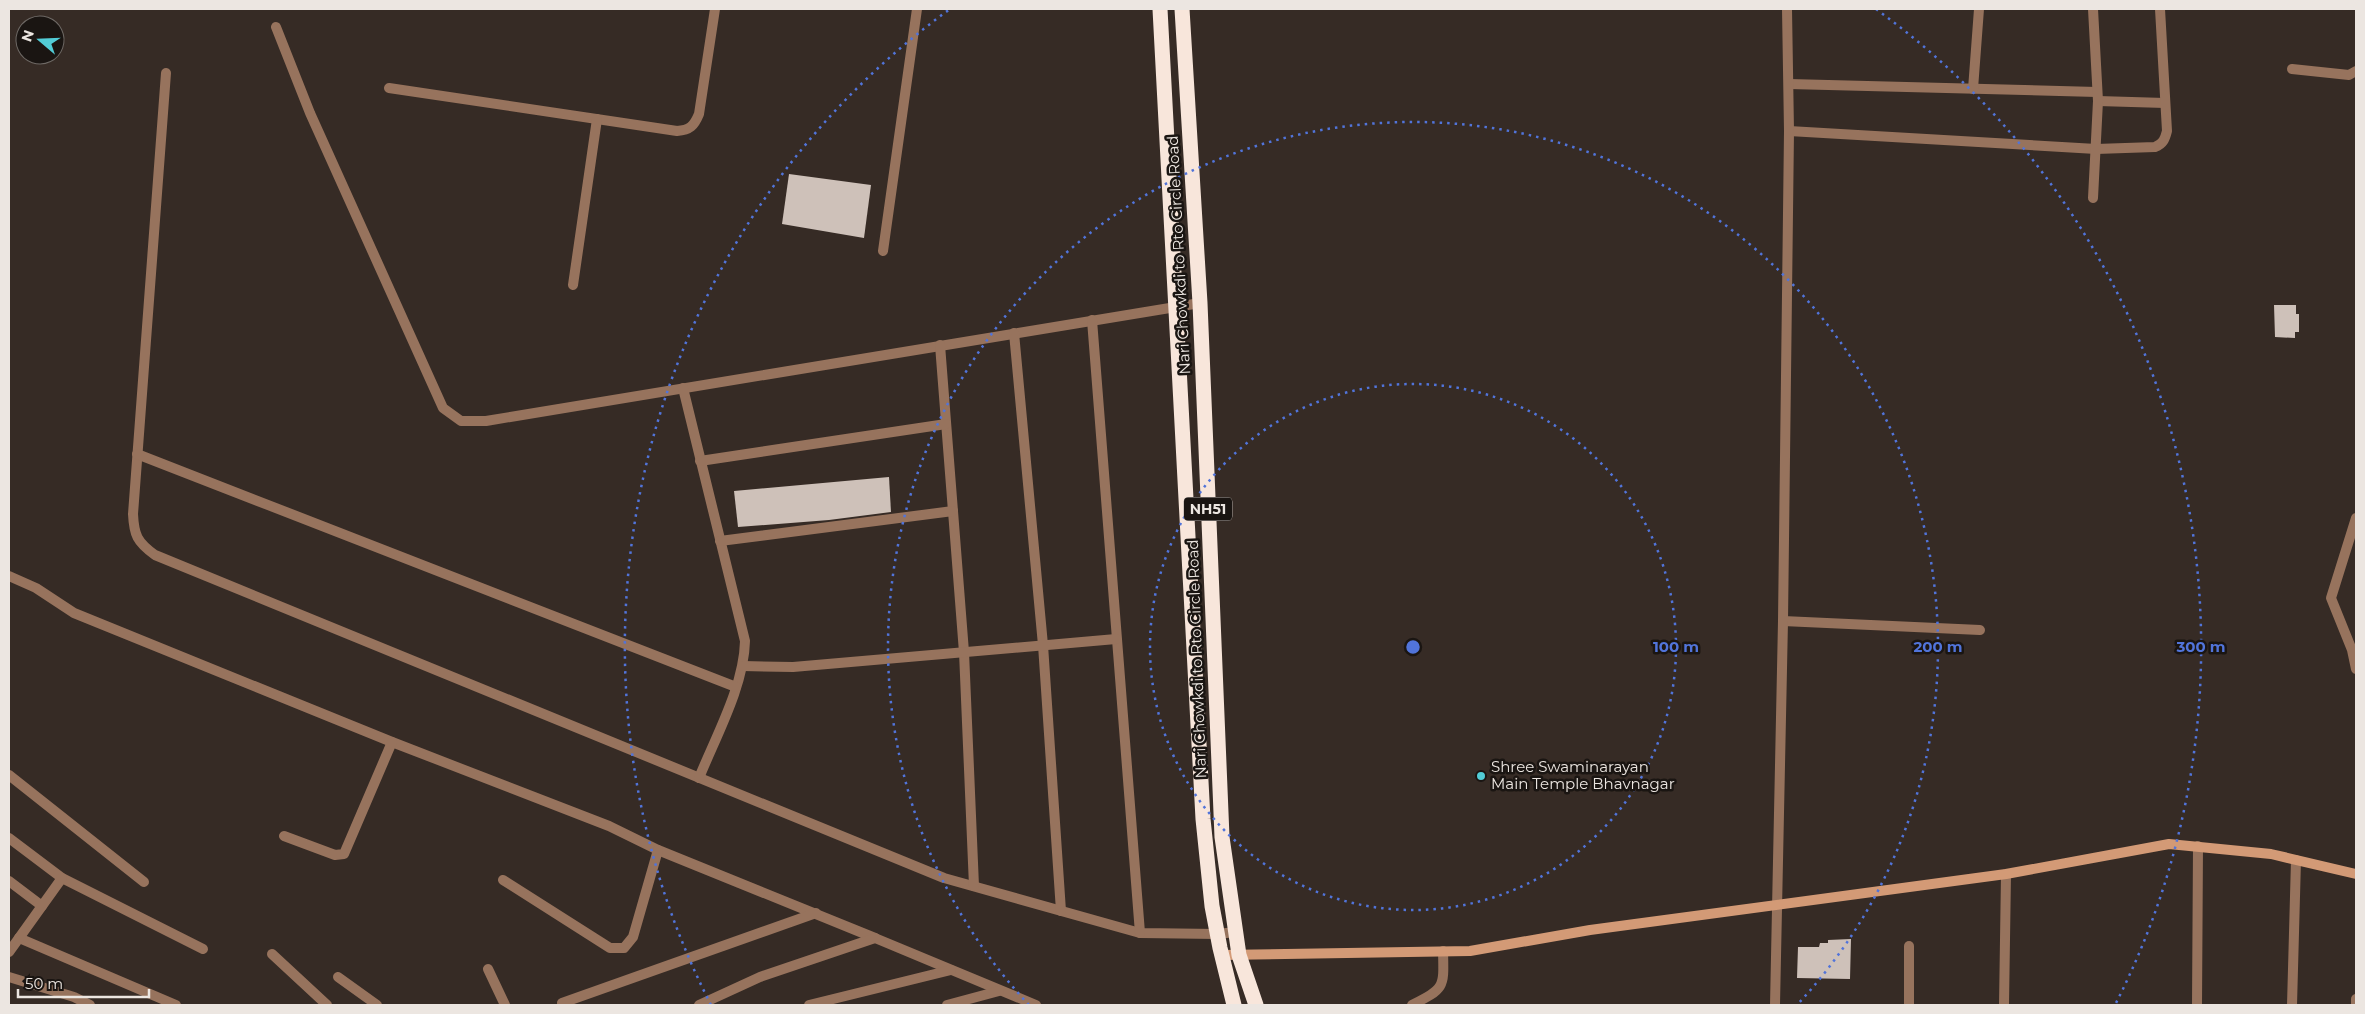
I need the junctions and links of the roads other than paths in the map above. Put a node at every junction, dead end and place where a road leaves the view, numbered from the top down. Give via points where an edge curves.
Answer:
1 (715, 9) edge
2 (917, 9) edge
3 (1160, 9) edge
4 (1182, 9) edge
5 (1787, 9) edge
6 (1979, 9) edge
7 (2093, 9) edge
8 (2160, 9) edge
9 (276, 27) dead end
10 (2292, 69) dead end
11 (2356, 71) edge
12 (166, 73) dead end
13 (1789, 84) junction
14 (388, 88) dead end
15 (1973, 89) junction
16 (2098, 96) junction
17 (2165, 103) junction
18 (597, 119) junction
19 (1789, 131) junction
20 (2096, 149) junction
21 (2093, 198) dead end
22 (883, 251) dead end
23 (573, 285) dead end
24 (1200, 303) junction
25 (1174, 306) junction
26 (1092, 320) junction
27 (1014, 333) junction
28 (940, 345) junction
29 (682, 388) junction
30 (946, 424) junction
31 (137, 454) junction
32 (700, 462) junction
33 (953, 510) junction
34 (2356, 518) edge
35 (720, 540) junction
36 (9, 576) edge
37 (1783, 621) junction
38 (1980, 630) dead end
39 (1116, 639) junction
40 (1043, 645) junction
41 (964, 652) junction
42 (743, 666) junction
43 (2356, 669) edge
44 (736, 687) junction
45 (392, 742) junction
46 (9, 775) edge
47 (699, 778) junction
48 (284, 836) dead end
49 (9, 838) edge
50 (2198, 846) junction
51 (658, 850) junction
52 (2296, 860) junction
53 (2006, 874) junction
54 (2356, 874) edge
55 (62, 878) junction
56 (503, 880) dead end
57 (9, 881) edge
58 (144, 882) dead end
59 (974, 886) junction
60 (42, 906) junction
61 (1776, 906) junction
62 (1061, 910) junction
63 (816, 914) junction
64 (1236, 932) junction
65 (1140, 933) junction
66 (1217, 934) junction
67 (19, 938) junction
68 (876, 938) junction
69 (1909, 946) dead end
70 (203, 949) dead end
71 (1443, 951) junction
72 (9, 952) edge
73 (272, 954) dead end
74 (1221, 955) junction
75 (1239, 955) junction
76 (488, 968) dead end
77 (951, 970) junction
78 (9, 977) edge
79 (338, 977) dead end
80 (999, 991) junction
81 (2356, 999) edge
82 (562, 1004) dead end
83 (90, 1005) edge
84 (176, 1005) edge
85 (326, 1005) edge
86 (377, 1005) edge
87 (506, 1005) edge
88 (699, 1005) edge
89 (809, 1005) edge
90 (947, 1005) edge
91 (1036, 1005) edge
92 (1234, 1005) edge
93 (1256, 1005) edge
94 (1412, 1005) edge
95 (1775, 1005) edge
96 (1909, 1005) edge
97 (2004, 1005) edge
98 (2197, 1005) edge
99 (2292, 1005) edge
100 (2356, 1005) edge

1 - 18 street via 695,124 687,130 677,131
2 - 22 street
3 - 25 highway, NH51
4 - 24 highway, Nari Chowkdi to Rto Circle Road / NH51
5 - 13 street
6 - 15 street
7 - 16 street
8 - 17 street
9 - 29 street via 310,113 443,408 461,421 486,421
10 - 11 street via 2349,74
12 - 31 street
13 - 15 street
13 - 19 street
14 - 18 street
15 - 16 street
16 - 17 street
16 - 20 street
17 - 20 street via 2167,131 2161,145
18 - 23 street
19 - 20 street
19 - 37 street
20 - 21 street
24 - 25 street
24 - 64 highway, Nari Chowkdi to Rto Circle Road / NH51 via 1222,837
25 - 26 street
25 - 66 highway, NH51 via 1203,819
26 - 27 street
26 - 39 street
27 - 28 street
27 - 40 street
28 - 29 street
28 - 30 street
29 - 32 street
30 - 32 street
30 - 33 street
31 - 44 street
31 - 47 street via 132,514 134,529 140,544 155,555
32 - 35 street
33 - 35 street
33 - 41 street
34 - 43 street via 2331,598 2352,650
35 - 42 street via 745,641
36 - 45 street via 36,588 74,613
37 - 38 street
37 - 61 street
39 - 40 street
39 - 65 street
40 - 41 street
40 - 62 street
41 - 42 street via 793,667
41 - 59 street
42 - 44 street
44 - 47 street
45 - 48 street via 344,854 336,855
45 - 51 street via 609,826
46 - 58 street
47 - 59 street via 928,872
49 - 55 street
50 - 52 street
50 - 53 street via 2169,844
50 - 98 street
51 - 56 street via 633,937 624,948 610,948
51 - 63 street
52 - 54 street
52 - 99 street
53 - 61 street
53 - 97 street
55 - 60 street
55 - 70 street
57 - 60 street
59 - 62 street
60 - 67 street
61 - 71 street via 1590,930 1470,951
61 - 95 street
62 - 65 street
63 - 68 street
63 - 82 street
64 - 66 street
64 - 75 highway, Nari Chowkdi to Rto Circle Road / NH51
65 - 66 street
66 - 74 highway, NH51
67 - 72 street
67 - 84 street
68 - 77 street
68 - 88 street via 760,977
69 - 96 street
71 - 75 street
71 - 94 street via 1444,974 1440,988
73 - 85 street
74 - 75 street
74 - 92 highway, NH51
75 - 93 highway, Nari Chowkdi to Rto Circle Road / NH51
76 - 87 street
77 - 80 street
77 - 89 street
78 - 83 street
79 - 86 street
80 - 90 street
80 - 91 street
81 - 100 street

